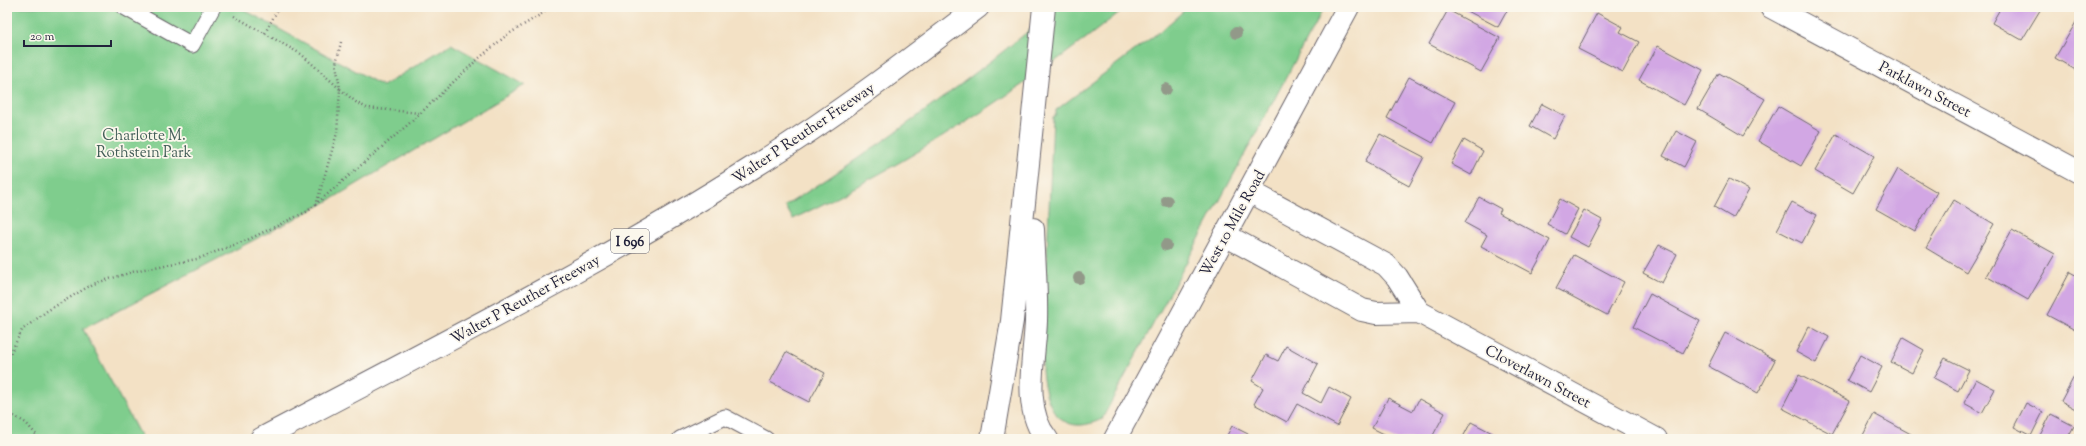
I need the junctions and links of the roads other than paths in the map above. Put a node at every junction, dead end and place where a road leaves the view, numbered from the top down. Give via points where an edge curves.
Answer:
1 (124, 7) edge
2 (213, 7) edge
3 (978, 7) edge
4 (1044, 7) edge
5 (1348, 7) edge
6 (1771, 7) edge
7 (1031, 130) junction
8 (2079, 172) edge
9 (1250, 192) junction
10 (1225, 235) junction
11 (1419, 312) junction
12 (261, 439) edge
13 (680, 439) edge
14 (766, 439) edge
15 (992, 439) edge
16 (1046, 439) edge
17 (1115, 439) edge
18 (1656, 439) edge

1 - 2 lane via 192,44
3 - 12 main road, Walter P Reuther Freeway / I 696 via 833,115 662,223 588,266
4 - 7 main road
5 - 9 main road, West 10 Mile Road
6 - 8 main road, Parklawn Street
7 - 15 main road via 1012,321
7 - 16 main road via 1036,321 1032,401 1040,430
9 - 10 main road, West 10 Mile Road
9 - 11 main road, Cloverlawn Street via 1386,264
10 - 11 main road, Cloverlawn Street via 1362,310 1376,313
10 - 17 main road, West 10 Mile Road
11 - 18 main road, Cloverlawn Street
13 - 14 lane via 725,417

